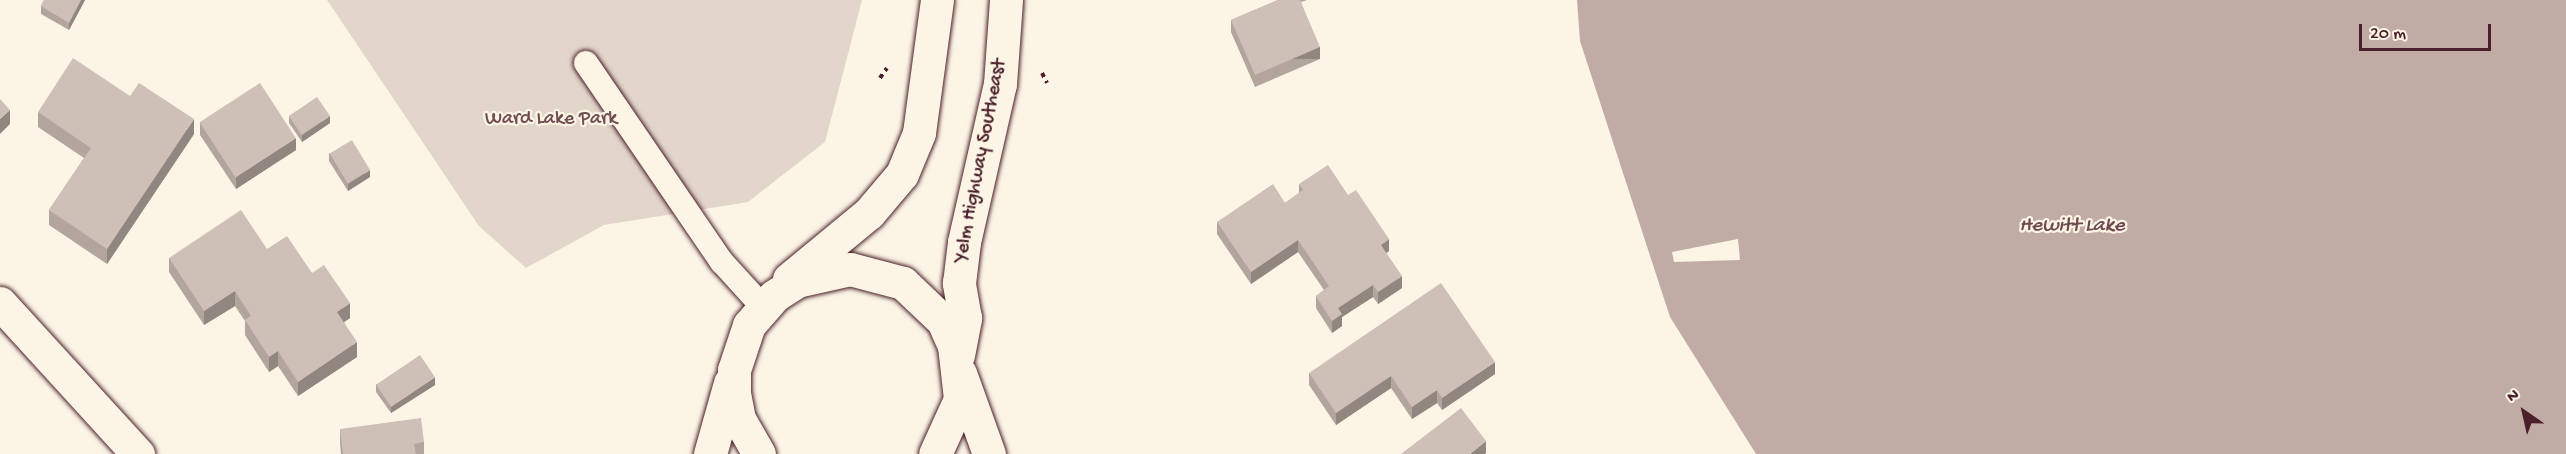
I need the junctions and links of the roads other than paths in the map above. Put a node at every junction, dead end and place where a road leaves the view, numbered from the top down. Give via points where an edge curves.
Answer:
1 (937, 0) edge
2 (1006, 0) edge
3 (585, 63) dead end
4 (769, 302) junction
5 (0, 303) edge
6 (959, 365) junction
7 (734, 370) junction
8 (138, 454) edge
9 (710, 454) edge
10 (759, 454) edge
11 (935, 454) edge
12 (989, 454) edge

1 - 4 main road via 919,133 902,174 869,213 799,268
2 - 6 main road, Yelm Highway Southeast via 1000,84 964,242 959,283 965,318
3 - 4 lane via 722,262
4 - 6 main road via 823,272 877,273 925,300 943,321
4 - 7 main road via 749,325
5 - 8 main road
6 - 11 main road, Yelm Highway Southeast via 953,423
6 - 12 main road
7 - 9 main road
7 - 10 main road via 739,418

